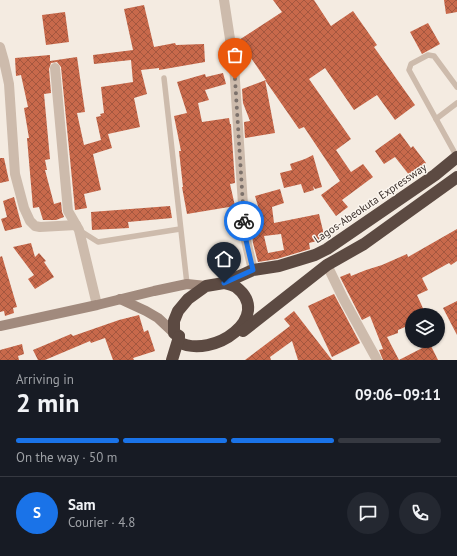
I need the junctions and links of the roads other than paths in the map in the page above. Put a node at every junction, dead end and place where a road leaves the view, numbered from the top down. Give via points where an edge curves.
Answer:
1 (224, 0) edge
2 (0, 47) edge
3 (55, 68) dead end
4 (164, 78) dead end
5 (457, 87) edge
6 (457, 103) edge
7 (436, 119) junction
8 (457, 157) edge
9 (457, 177) edge
10 (78, 227) junction
11 (180, 229) junction
12 (327, 265) junction
13 (253, 270) junction
14 (224, 283) junction
15 (187, 284) junction
16 (206, 286) junction
17 (120, 299) junction
18 (97, 305) junction
19 (0, 326) edge
20 (243, 331) junction
21 (177, 334) junction
22 (172, 360) edge
23 (376, 360) edge

1 - 13 street via 234,65 245,236
2 - 10 street via 9,84 15,174 24,208 30,221 40,227
3 - 10 street via 68,211
4 - 11 lane
5 - 7 lane via 434,56 428,55 411,64 409,70
6 - 7 lane
7 - 8 lane
8 - 13 highway, Lagos-Abeokuta Expressway via 327,249 279,266
9 - 12 highway via 364,244
10 - 11 lane via 98,242
10 - 18 street
11 - 15 lane
12 - 20 highway
12 - 23 street
13 - 14 highway, Lagos-Abeokuta Expressway
14 - 16 highway
14 - 20 highway via 235,287 244,296 248,306
15 - 16 main road
15 - 17 main road
16 - 21 highway via 188,299 178,311 174,321
17 - 18 main road
17 - 21 main road via 158,318
18 - 19 main road
20 - 21 highway via 229,347 206,355 194,354 184,349 178,342
21 - 22 highway

